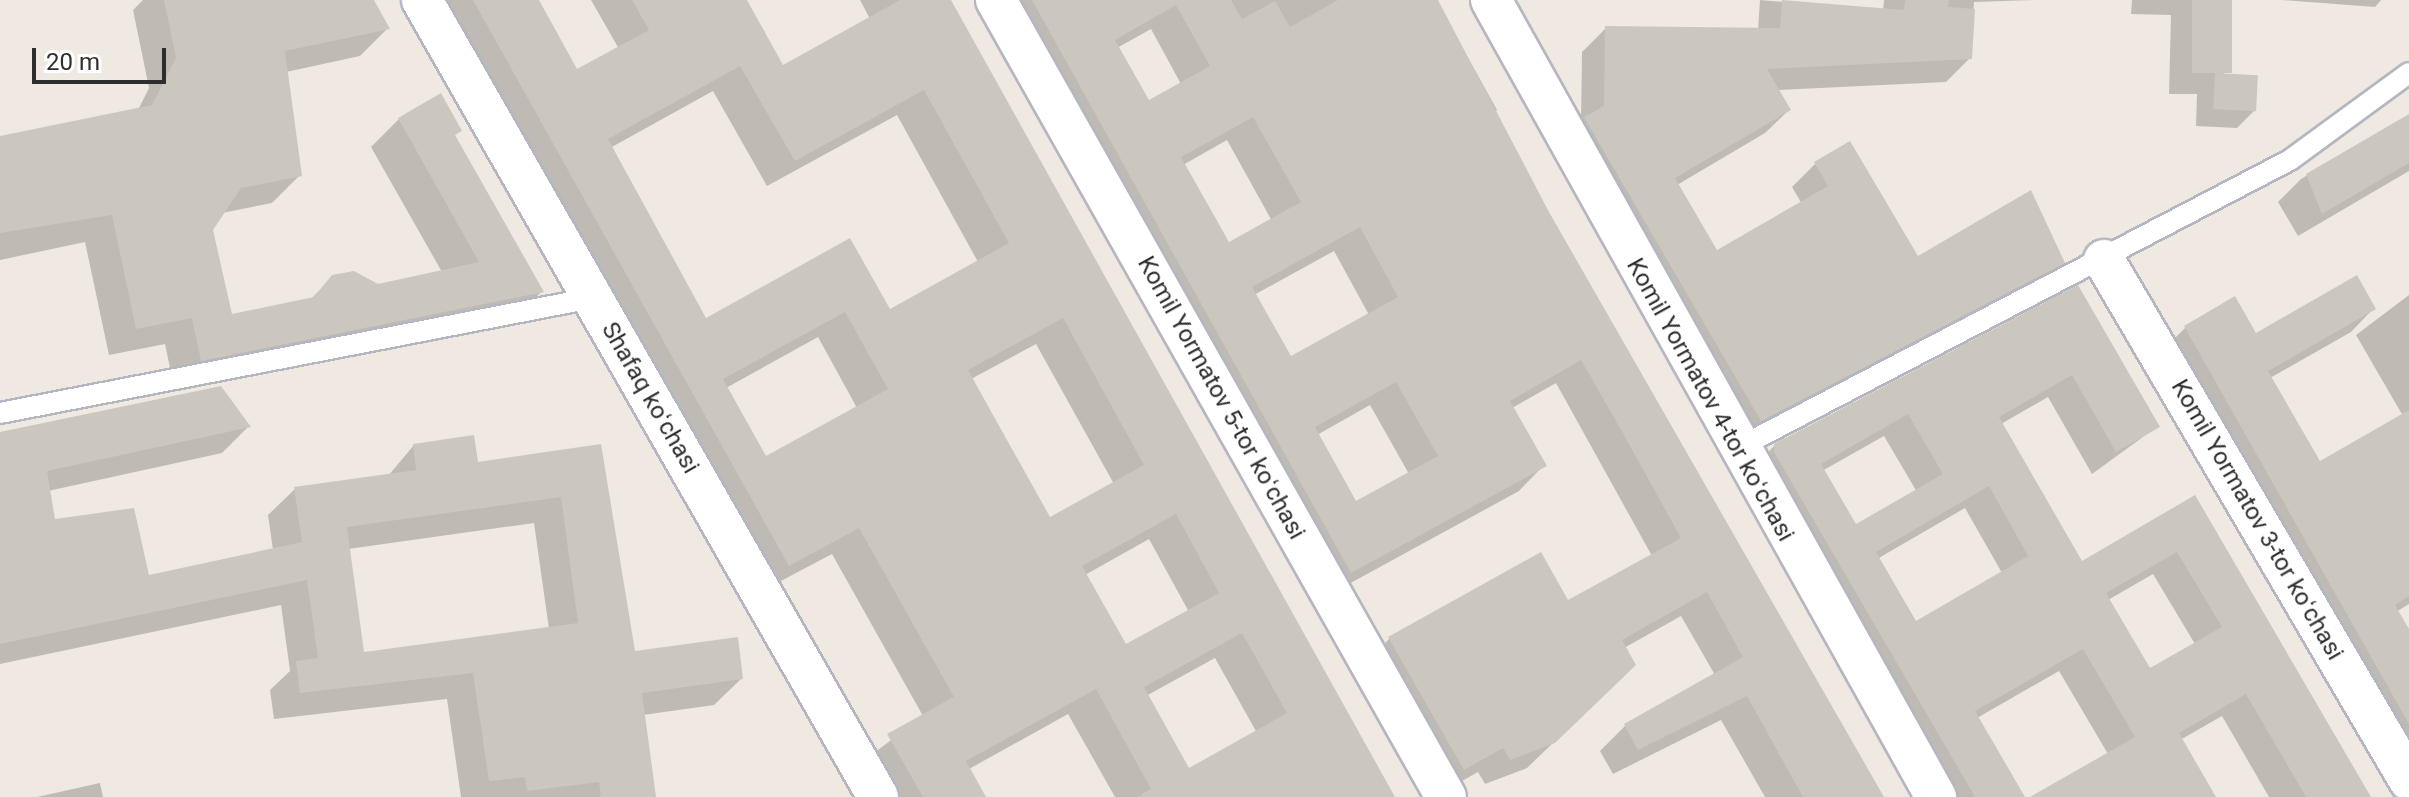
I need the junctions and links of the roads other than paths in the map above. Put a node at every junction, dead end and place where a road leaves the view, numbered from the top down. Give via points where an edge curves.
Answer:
1 (422, 0) edge
2 (996, 0) edge
3 (1491, 0) edge
4 (2409, 73) edge
5 (2104, 260) junction
6 (592, 298) junction
7 (0, 413) edge
8 (1736, 449) junction
9 (2409, 780) edge
10 (878, 797) edge
11 (1446, 797) edge
12 (1936, 797) edge

1 - 6 street, Shafaq koʻchasi
2 - 11 street, Komil Yormatov 5-tor koʻchasi
3 - 8 street, Komil Yormatov 4-tor koʻchasi
4 - 5 lane via 2290,160
5 - 8 lane
5 - 9 street, Komil Yormatov 3-tor koʻchasi
6 - 7 lane
6 - 10 street, Shafaq koʻchasi
8 - 12 street, Komil Yormatov 4-tor koʻchasi

